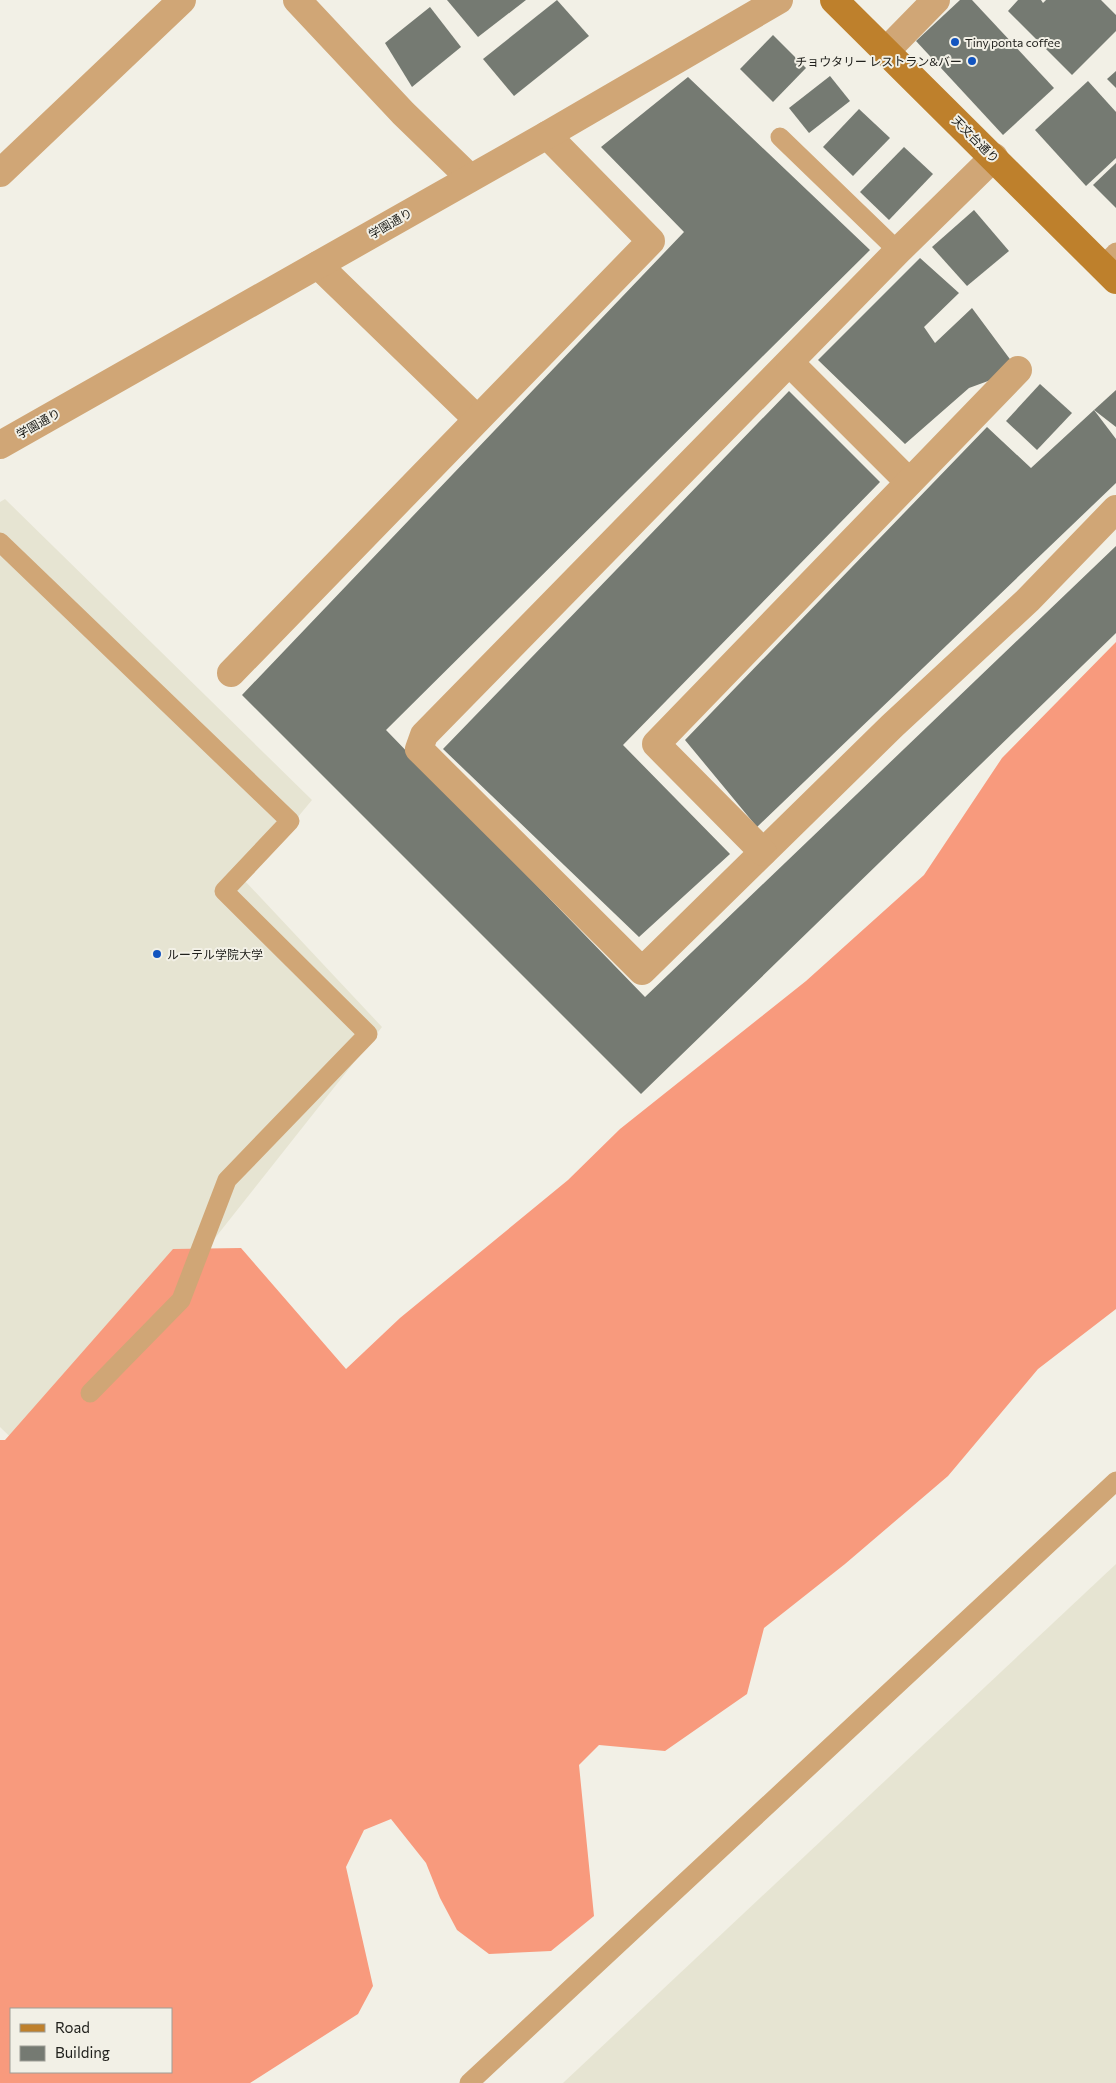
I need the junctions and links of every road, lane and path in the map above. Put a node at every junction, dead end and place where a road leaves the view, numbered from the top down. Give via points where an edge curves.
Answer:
1 (182, 0) edge
2 (297, 0) edge
3 (779, 0) edge
4 (834, 0) edge
5 (936, 0) edge
6 (887, 50) junction
7 (547, 134) junction
8 (780, 137) dead end
9 (994, 157) junction
10 (0, 173) edge
11 (470, 178) junction
12 (898, 251) junction
13 (318, 265) junction
14 (1111, 266) edge
15 (790, 363) junction
16 (1018, 370) dead end
17 (477, 419) junction
18 (0, 445) edge
19 (909, 482) junction
20 (1116, 509) edge
21 (1, 544) edge
22 (231, 673) dead end
23 (763, 852) junction
24 (90, 1393) dead end
25 (1116, 1481) edge
26 (469, 2083) edge

1 - 10 street
2 - 11 street via 403,114
3 - 7 street, 学園通り
4 - 6 main road, 天文台通り
5 - 6 street
6 - 9 main road, 天文台通り
7 - 11 street, 学園通り
7 - 17 street via 651,241
8 - 12 lane
9 - 12 street
9 - 14 main road, 天文台通り
11 - 13 street, 学園通り
12 - 15 street
13 - 17 street
13 - 18 street, 学園通り
15 - 19 street
15 - 23 street via 424,735 419,749 642,971
16 - 19 street
17 - 22 street
19 - 23 street via 656,744
20 - 23 street via 1028,600
21 - 24 lane via 290,821 224,891 368,1034 227,1180 181,1300
25 - 26 lane

